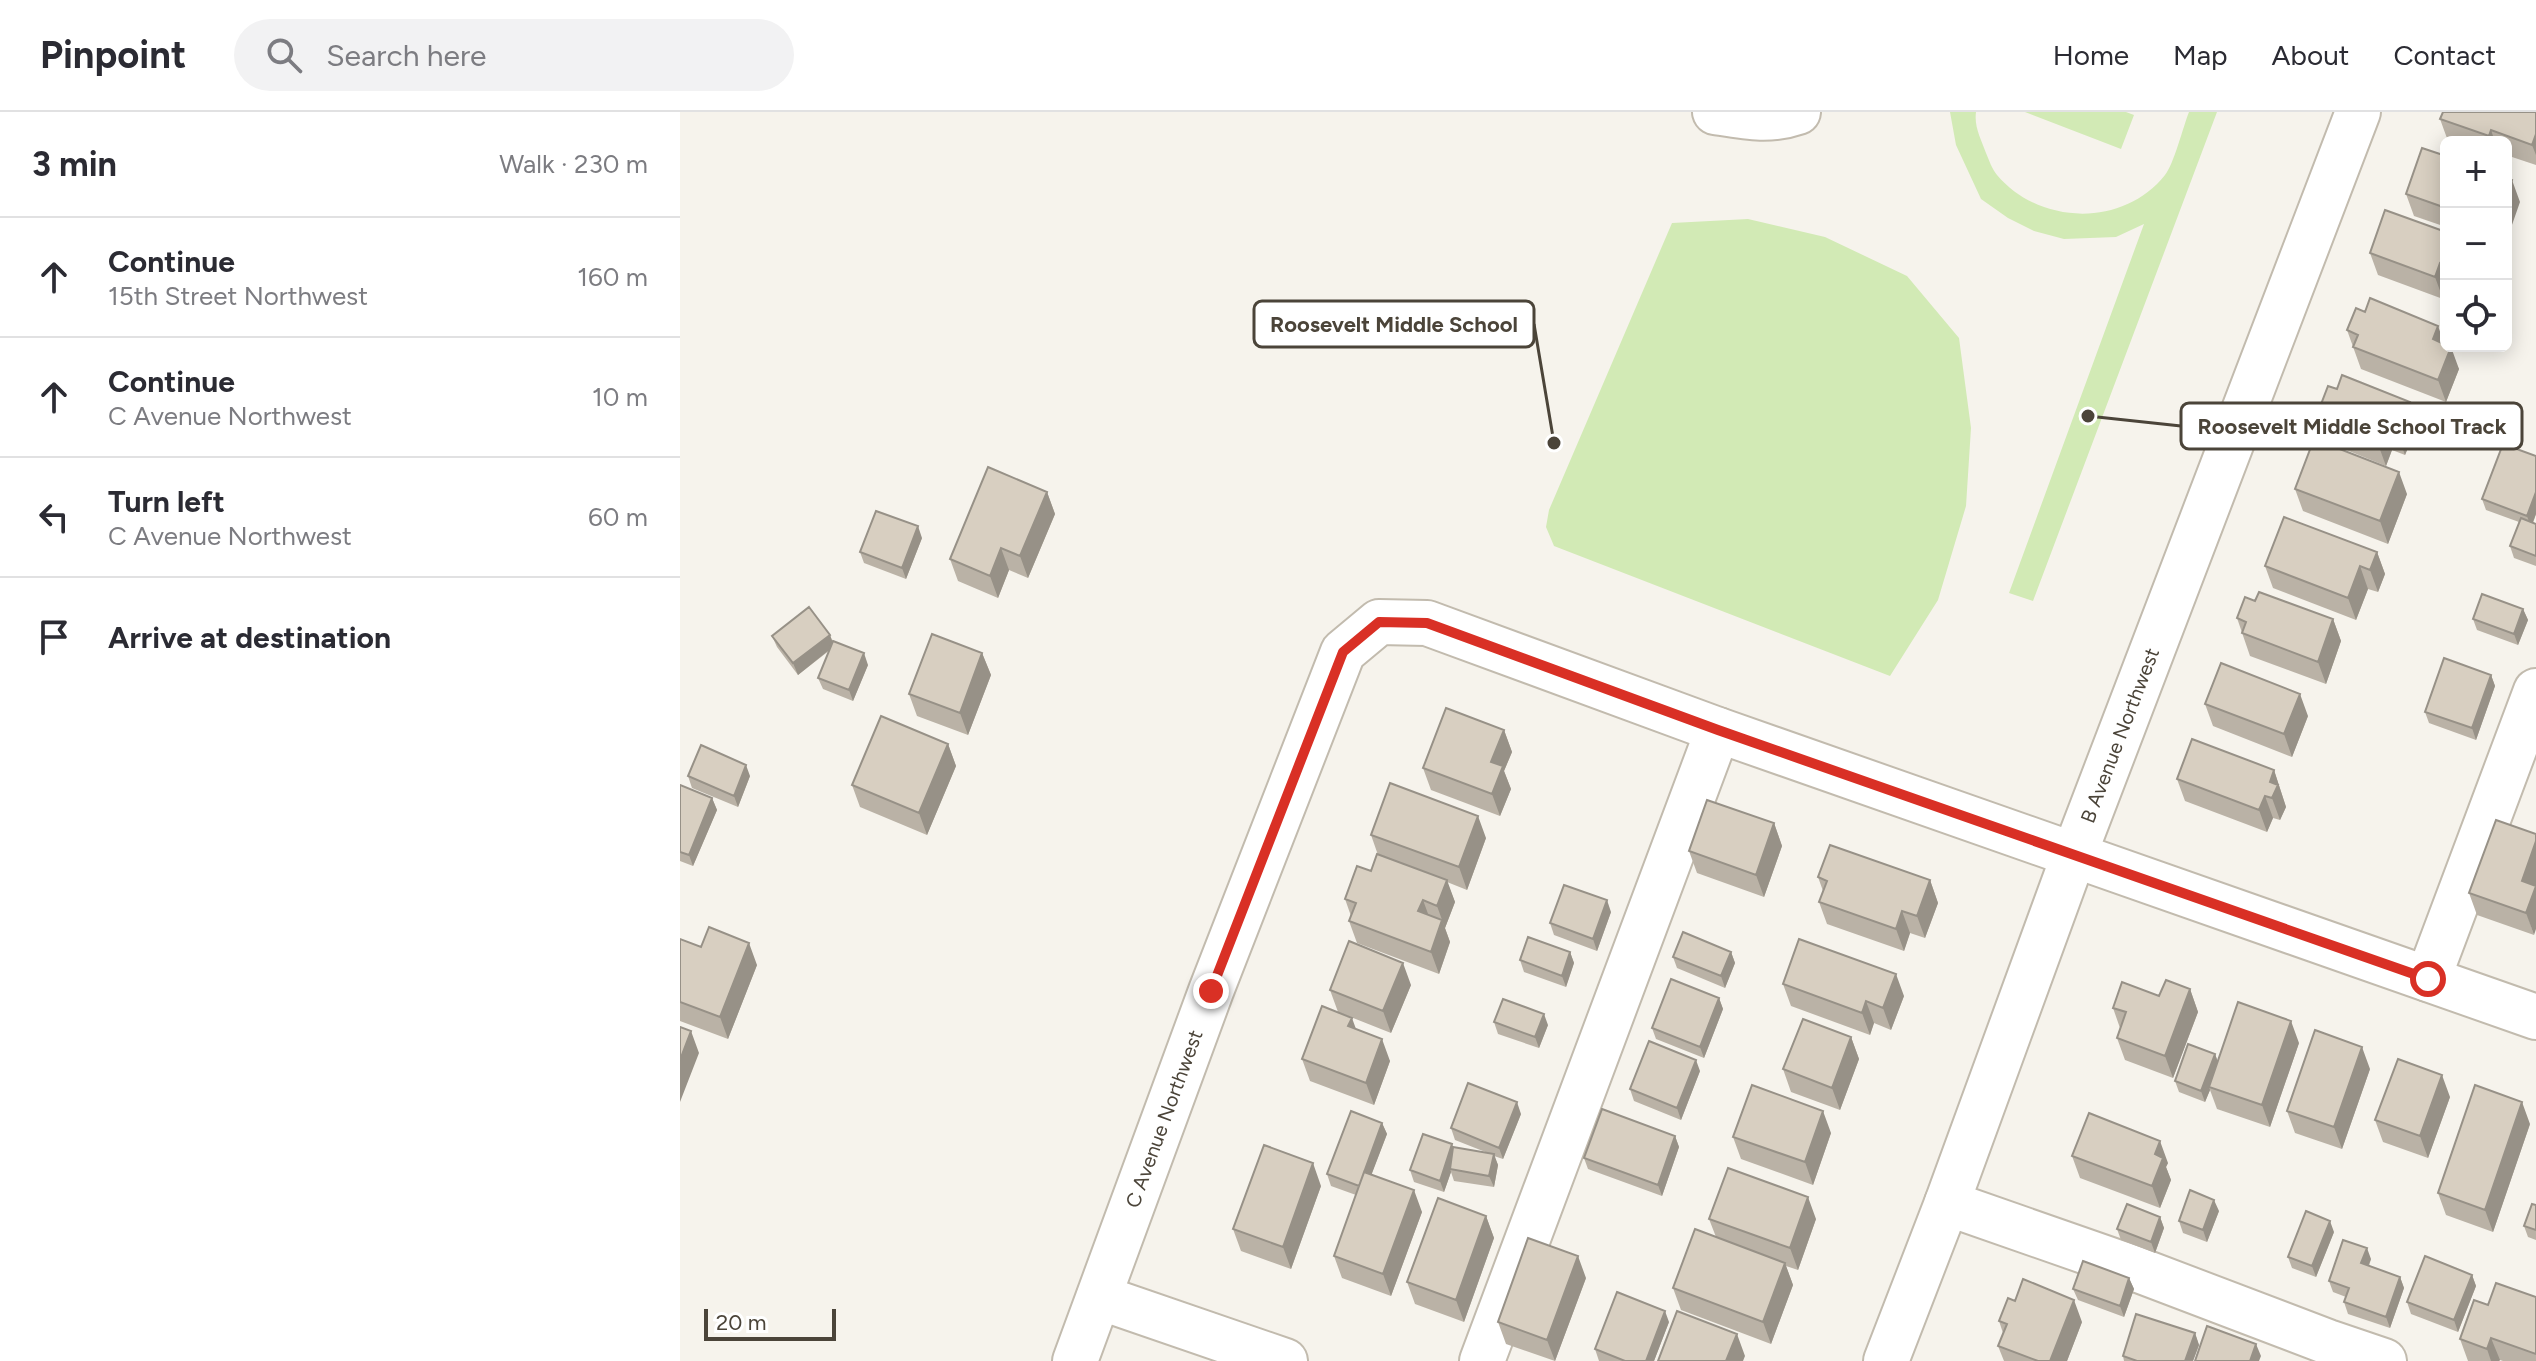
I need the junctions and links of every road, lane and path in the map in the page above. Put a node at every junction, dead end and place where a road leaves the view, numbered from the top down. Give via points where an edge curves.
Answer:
1 (1715, 112) edge
2 (1798, 112) edge
3 (2358, 112) edge
4 (2536, 691) edge
5 (1718, 730) junction
6 (2074, 855) junction
7 (2428, 979) junction
8 (2536, 1017) edge
9 (1947, 1203) junction
10 (1099, 1297) junction
11 (1075, 1361) edge
12 (1285, 1361) edge
13 (1482, 1361) edge
14 (1886, 1361) edge
15 (2384, 1361) edge

1 - 2 street via 1779,119
3 - 6 street, B Avenue Northwest
4 - 7 street
5 - 6 street, C Avenue Northwest
5 - 10 street, C Avenue Northwest via 1427,623 1379,622 1343,652
5 - 13 street
6 - 7 street, C Avenue Northwest
6 - 9 street, B Avenue Northwest
7 - 8 street, C Avenue Northwest
9 - 14 street, B Avenue Northwest
9 - 15 street
10 - 11 street, C Avenue Northwest
10 - 12 street

